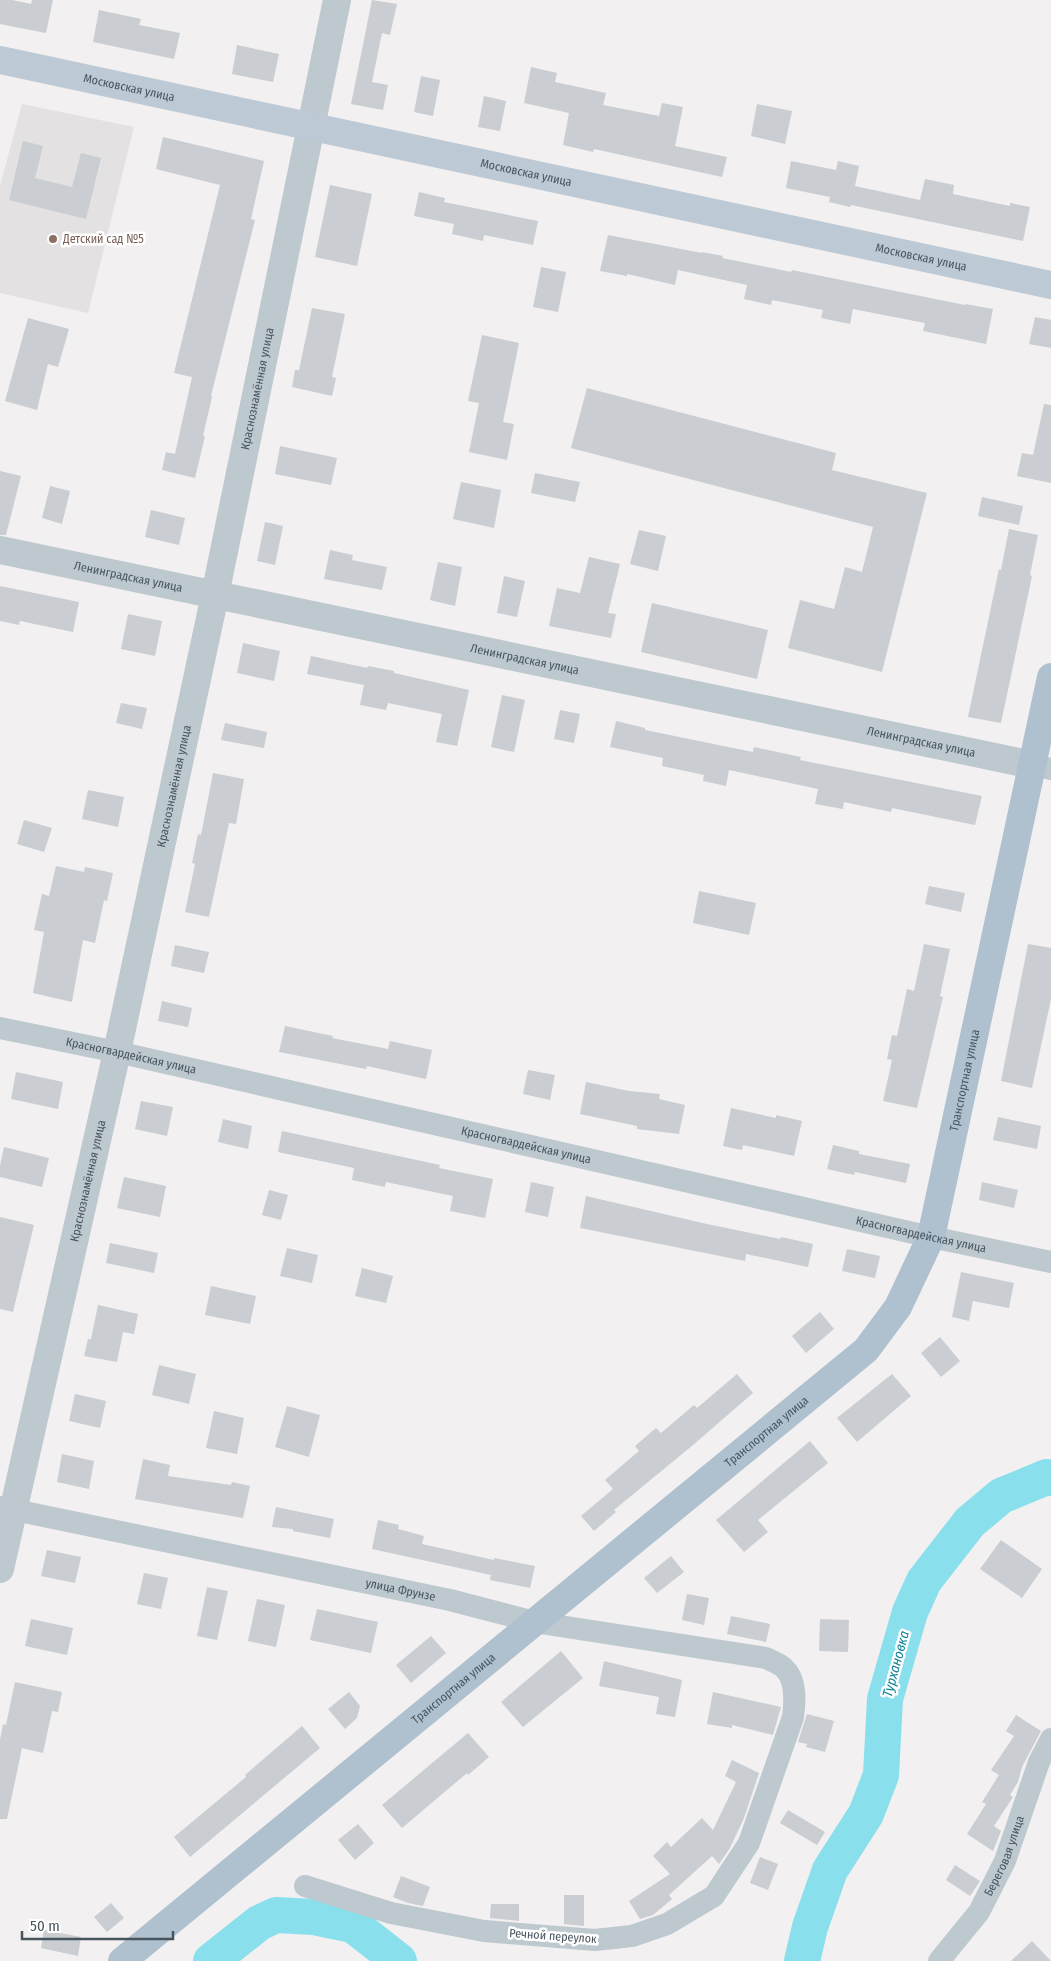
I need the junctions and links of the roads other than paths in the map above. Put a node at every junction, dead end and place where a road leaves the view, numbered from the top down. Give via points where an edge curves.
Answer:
1 (337, 0) edge
2 (0, 60) edge
3 (311, 127) junction
4 (1051, 285) edge
5 (0, 550) edge
6 (215, 595) junction
7 (1051, 677) edge
8 (1042, 767) edge
9 (0, 1028) edge
10 (117, 1052) junction
11 (931, 1237) junction
12 (1051, 1262) edge
13 (6, 1509) edge
14 (0, 1569) edge
15 (534, 1622) junction
16 (792, 1682) joint
17 (1051, 1739) edge
18 (305, 1886) dead end
19 (122, 1961) edge
20 (938, 1961) edge

1 - 3 street, Краснознамённая улица
2 - 3 main road, Московская улица
3 - 4 main road, Московская улица
3 - 6 street, Краснознамённая улица
5 - 6 street, Ленинградская улица
6 - 8 street, Ленинградская улица
6 - 10 street, Краснознамённая улица
7 - 8 main road, Транспортная улица
8 - 11 main road, Транспортная улица
9 - 10 street, Красногвардейская улица
10 - 11 street, Красногвардейская улица
10 - 13 street, Краснознамённая улица
11 - 12 street, Красногвардейская улица
11 - 15 main road, Транспортная улица via 898,1307 866,1350
13 - 14 street, Краснознамённая улица
13 - 15 street, улица Фрунзе via 450,1600
15 - 16 street, улица Фрунзе via 766,1658 784,1668
15 - 19 main road, Транспортная улица
16 - 18 street, Речной переулок via 796,1700 793,1718 749,1843 714,1896 667,1924 632,1936 595,1940 484,1931 391,1913
17 - 20 street, Береговая улица via 1038,1762 1005,1861 979,1912

